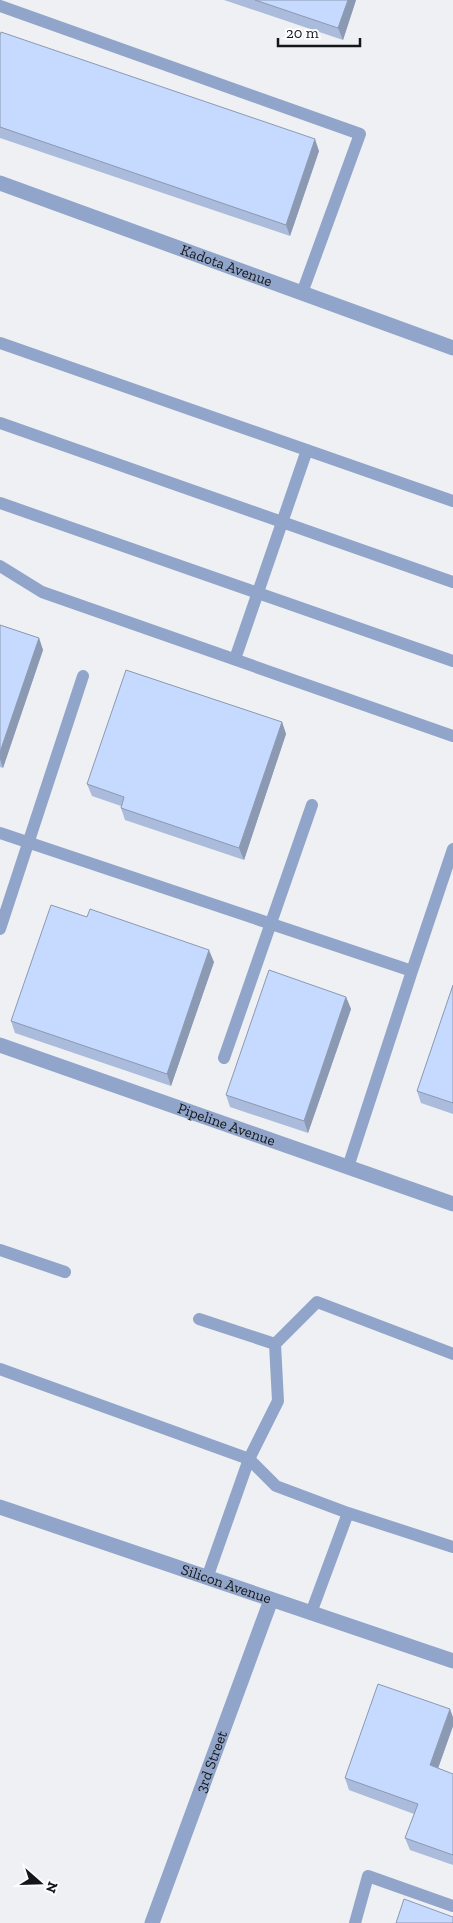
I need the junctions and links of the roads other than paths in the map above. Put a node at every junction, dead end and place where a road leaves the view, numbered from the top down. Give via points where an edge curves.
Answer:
1 (0, 6) edge
2 (0, 183) edge
3 (302, 293) junction
4 (0, 343) edge
5 (453, 348) edge
6 (0, 423) edge
7 (307, 450) junction
8 (453, 501) edge
9 (0, 503) edge
10 (282, 522) junction
11 (0, 566) edge
12 (453, 582) edge
13 (258, 593) junction
14 (235, 660) junction
15 (453, 661) edge
16 (83, 676) dead end
17 (453, 736) edge
18 (312, 805) dead end
19 (0, 833) edge
20 (28, 842) junction
21 (453, 849) edge
22 (271, 924) junction
23 (0, 929) edge
24 (412, 972) junction
25 (0, 1045) edge
26 (224, 1058) dead end
27 (348, 1167) junction
28 (453, 1204) edge
29 (0, 1250) edge
30 (65, 1272) dead end
31 (199, 1319) dead end
32 (275, 1344) junction
33 (453, 1354) edge
34 (0, 1369) edge
35 (249, 1459) junction
36 (0, 1507) edge
37 (348, 1513) junction
38 (453, 1547) edge
39 (207, 1578) junction
40 (271, 1600) junction
41 (311, 1613) junction
42 (453, 1661) edge
43 (453, 1906) edge
44 (152, 1923) edge
45 (356, 1923) edge

1 - 3 lane via 360,134
2 - 3 street, Kadota Avenue
3 - 5 street, Kadota Avenue
4 - 7 lane
6 - 10 lane
7 - 8 lane
7 - 10 lane
9 - 13 lane
10 - 12 lane
10 - 13 lane
11 - 14 lane via 42,592
13 - 14 lane
13 - 15 lane
14 - 17 lane
16 - 20 lane
18 - 22 lane
19 - 20 lane
20 - 22 lane
20 - 23 lane
21 - 24 lane
22 - 24 lane
22 - 26 lane
24 - 27 lane
25 - 27 street, Pipeline Avenue
27 - 28 street, Pipeline Avenue
29 - 30 lane
31 - 32 lane
32 - 33 lane via 317,1302
32 - 35 lane via 278,1401
34 - 35 lane
35 - 37 lane via 276,1486
35 - 39 lane
36 - 39 street, Silicon Avenue
37 - 38 lane
37 - 41 lane
39 - 40 street, Silicon Avenue
40 - 41 street, Silicon Avenue
40 - 44 street, 3rd Street
41 - 42 street, Silicon Avenue
43 - 45 lane via 368,1876

